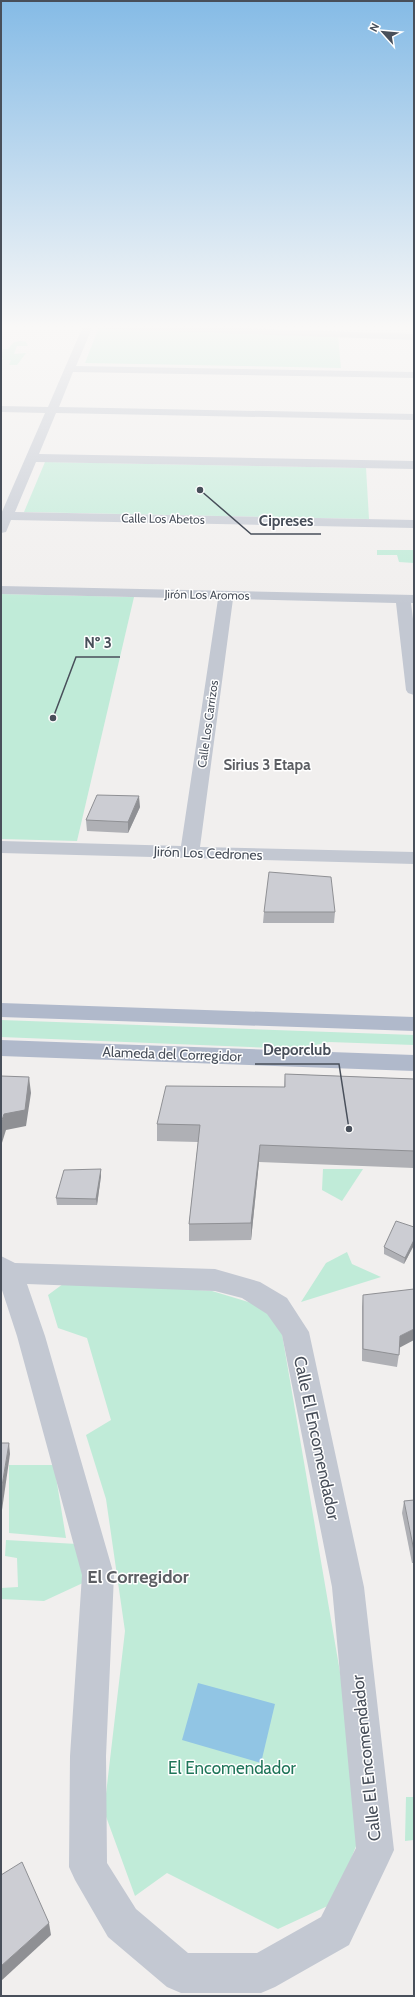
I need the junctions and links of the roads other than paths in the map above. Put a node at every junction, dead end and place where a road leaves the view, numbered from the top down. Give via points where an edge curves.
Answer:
1 (48, 419) edge
2 (32, 458) junction
3 (414, 466) edge
4 (7, 516) junction
5 (414, 524) edge
6 (1, 530) edge
7 (1, 590) edge
8 (226, 595) junction
9 (408, 599) edge
10 (414, 687) edge
11 (1, 847) edge
12 (190, 852) junction
13 (414, 858) edge
14 (1, 1010) edge
15 (414, 1024) edge
16 (1, 1048) edge
17 (414, 1063) edge
18 (5, 1270) edge

1 - 2 street
2 - 3 street
2 - 4 street
4 - 5 street, Calle Los Abetos
4 - 6 street
7 - 8 street, Jirón Los Aromos
8 - 9 street, Jirón Los Aromos
8 - 12 street, Calle Los Carrizos
9 - 10 street
11 - 12 street, Jirón Los Cedrones
12 - 13 street, Jirón Los Cedrones
14 - 15 main road
16 - 17 main road, Alameda del Corregidor
18 - 18 street, Calle El Encomendador via 31,1336 98,1575 88,1756 88,1867 122,1922 181,1973 261,1973 335,1931 376,1850 348,1587 295,1332 277,1306 250,1290 215,1280

